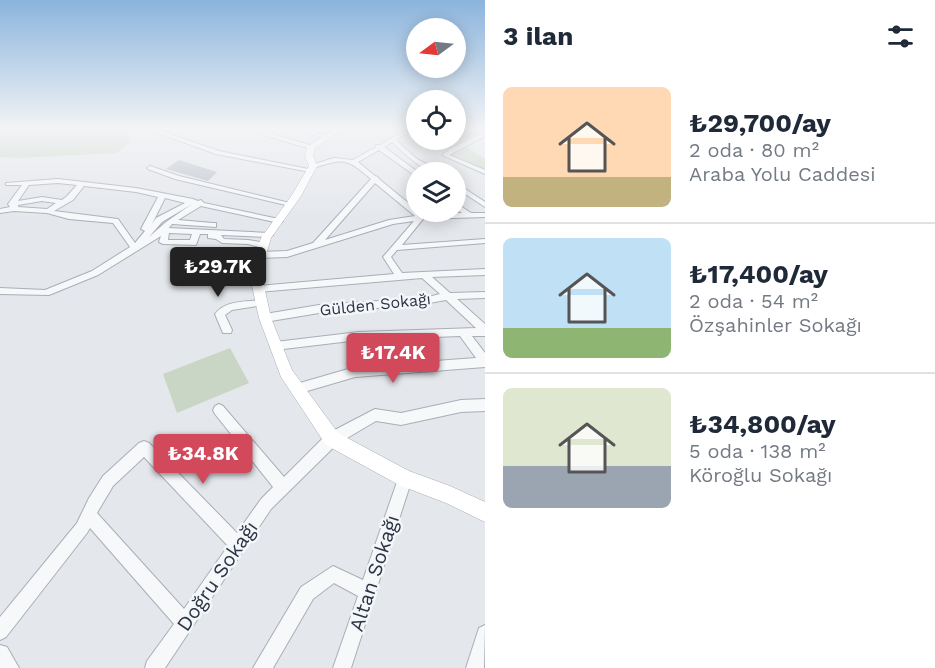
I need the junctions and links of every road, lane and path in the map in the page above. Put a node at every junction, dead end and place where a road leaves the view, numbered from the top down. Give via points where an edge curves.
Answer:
1 (302, 159) edge
2 (326, 159) edge
3 (347, 159) edge
4 (358, 159) edge
5 (456, 159) edge
6 (313, 160) junction
7 (354, 162) junction
8 (150, 168) dead end
9 (485, 172) edge
10 (376, 178) junction
11 (27, 183) junction
12 (83, 183) junction
13 (8, 184) dead end
14 (206, 185) junction
15 (466, 192) edge
16 (163, 195) junction
17 (485, 195) edge
18 (474, 198) junction
19 (193, 201) junction
20 (64, 202) junction
21 (290, 204) junction
22 (406, 205) edge
23 (485, 205) edge
24 (13, 206) junction
25 (0, 211) edge
26 (48, 211) junction
27 (466, 213) edge
28 (485, 215) edge
29 (466, 216) edge
30 (470, 216) junction
31 (406, 220) edge
32 (172, 222) junction
33 (418, 222) edge
34 (268, 237) junction
35 (485, 240) edge
36 (315, 247) junction
37 (135, 248) junction
38 (396, 248) junction
39 (485, 272) edge
40 (424, 275) junction
41 (400, 276) junction
42 (0, 291) edge
43 (485, 295) edge
44 (259, 296) junction
45 (448, 296) junction
46 (265, 318) junction
47 (227, 330) dead end
48 (485, 331) edge
49 (463, 332) junction
50 (276, 346) junction
51 (485, 362) edge
52 (297, 389) junction
53 (485, 405) edge
54 (219, 410) dead end
55 (332, 439) junction
56 (405, 479) junction
57 (283, 487) junction
58 (485, 512) edge
59 (88, 514) junction
60 (238, 545) junction
61 (368, 592) junction
62 (185, 623) junction
63 (0, 631) edge
64 (485, 634) edge
65 (0, 654) edge
66 (10, 668) edge
67 (154, 668) edge
68 (262, 668) edge
69 (342, 668) edge
70 (475, 668) edge

1 - 6 street
2 - 6 street
3 - 7 street
4 - 7 street
5 - 9 street
6 - 21 street
7 - 10 street
8 - 14 street
10 - 22 street
10 - 36 street
11 - 12 street
11 - 13 street
11 - 24 street
12 - 16 street
12 - 20 street
14 - 19 street
14 - 21 street
15 - 18 street
16 - 19 street
16 - 37 street
17 - 18 street
18 - 23 street
19 - 32 street via 195,209
19 - 34 street
19 - 37 street via 159,220
20 - 24 street via 42,199
20 - 26 street
21 - 34 street
24 - 25 street
24 - 26 street
26 - 37 street via 57,216 115,220
27 - 30 street
28 - 30 street
29 - 30 street
31 - 36 street
32 - 34 street
32 - 37 street via 151,241
33 - 38 street
34 - 34 street via 248,242 233,238 222,241 196,233
34 - 36 street via 287,254
34 - 44 street via 255,272
35 - 38 street
37 - 42 street via 95,273 46,293
38 - 41 street via 387,257
39 - 40 street
40 - 41 street
40 - 45 street
41 - 44 street
43 - 45 street, Gülden Sokağı
44 - 46 street
44 - 47 street via 220,314
45 - 46 street, Gülden Sokağı
45 - 48 street
46 - 50 street
48 - 49 street
49 - 50 street via 359,336
49 - 51 street
50 - 52 street
51 - 52 street via 355,372
52 - 55 street
53 - 55 street, Doğru Sokağı via 401,419 375,415
54 - 57 street
55 - 56 street
55 - 57 street, Doğru Sokağı
56 - 58 street
56 - 61 street, Altan Sokağı
57 - 60 street, Doğru Sokağı via 266,504
59 - 60 street via 108,481 144,448
59 - 62 street
59 - 63 street via 82,528
60 - 62 street, Doğru Sokağı
61 - 68 street via 333,574 307,593
61 - 69 street, Altan Sokağı
62 - 67 street, Doğru Sokağı
64 - 70 street
65 - 66 street

